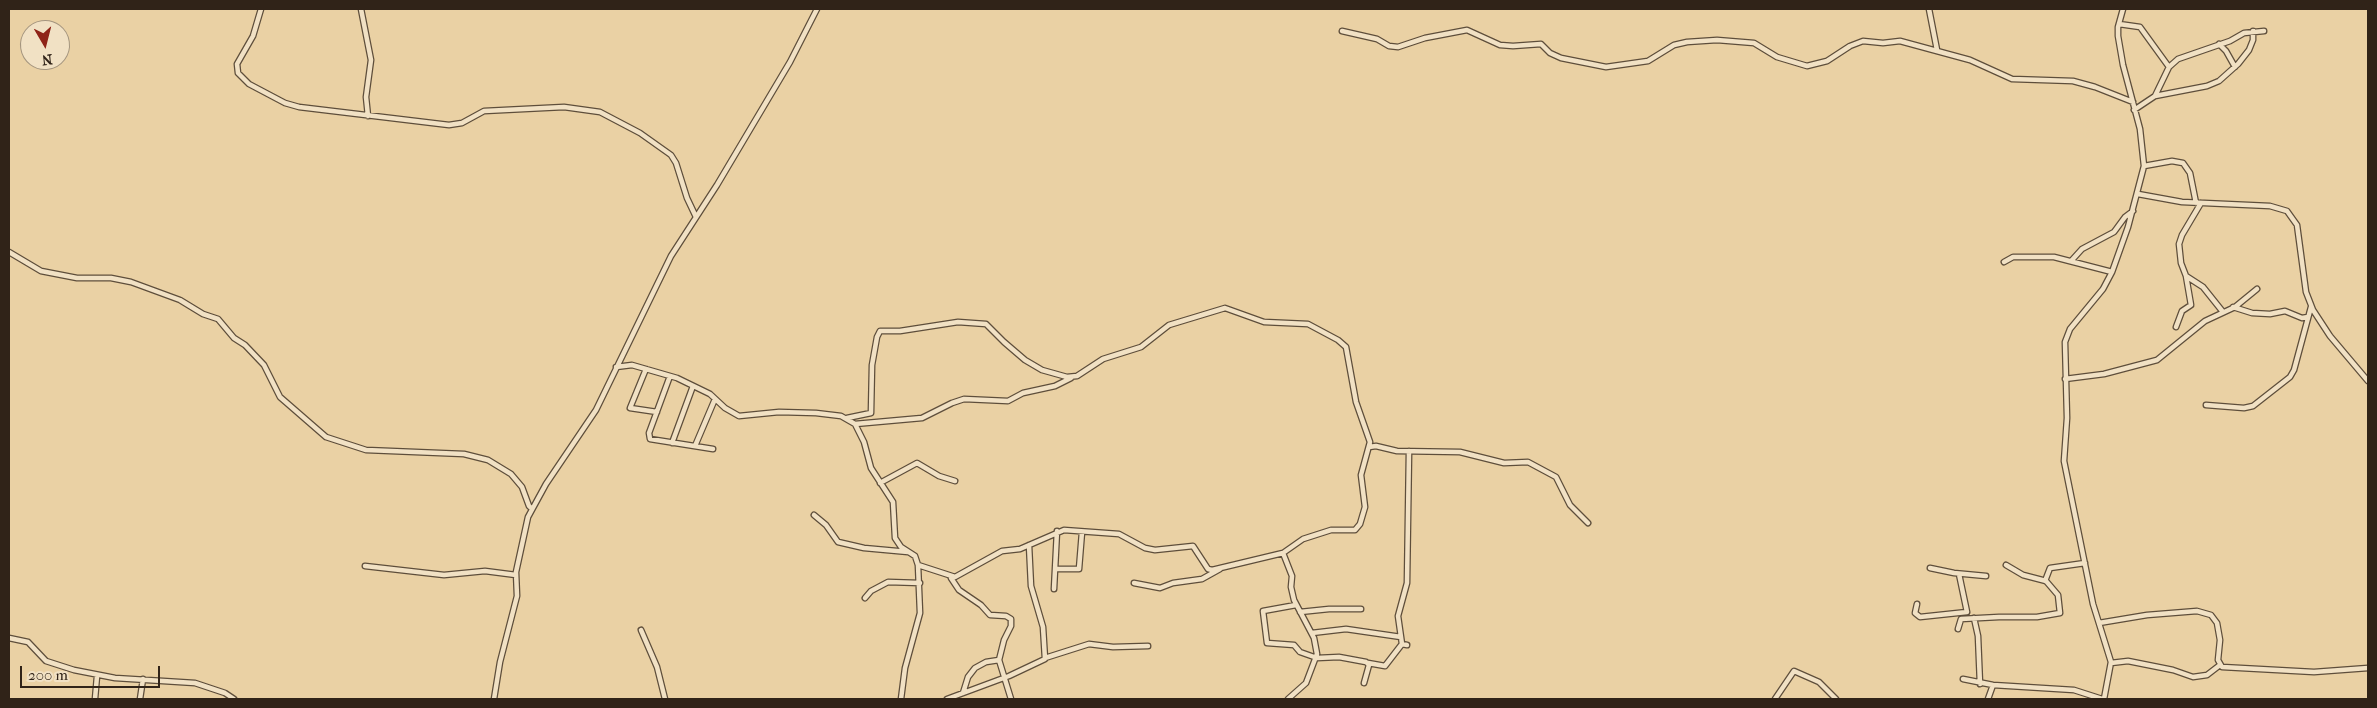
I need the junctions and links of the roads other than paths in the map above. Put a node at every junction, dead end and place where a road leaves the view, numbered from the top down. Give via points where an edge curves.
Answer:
1 (261, 9) edge
2 (361, 9) edge
3 (817, 9) edge
4 (1929, 9) edge
5 (2123, 9) edge
6 (2119, 24) junction
7 (1342, 31) dead end
8 (2253, 31) junction
9 (2264, 31) dead end
10 (2219, 44) junction
11 (1938, 50) junction
12 (2169, 67) junction
13 (2236, 67) junction
14 (2155, 96) junction
15 (2133, 102) junction
16 (2134, 110) junction
17 (368, 116) junction
18 (2144, 166) junction
19 (2138, 194) junction
20 (2198, 203) junction
21 (2133, 211) junction
22 (696, 217) junction
23 (9, 252) edge
24 (2072, 260) junction
25 (2004, 262) dead end
26 (2112, 272) junction
27 (2186, 276) junction
28 (2257, 289) dead end
29 (2311, 306) junction
30 (2233, 307) junction
31 (2223, 312) junction
32 (2308, 317) junction
33 (2176, 327) dead end
34 (616, 366) junction
35 (646, 368) junction
36 (670, 376) junction
37 (1072, 377) junction
38 (2066, 379) junction
39 (2368, 381) edge
40 (693, 386) junction
41 (715, 399) junction
42 (2206, 405) dead end
43 (657, 412) junction
44 (847, 418) junction
45 (854, 424) junction
46 (672, 443) junction
47 (695, 446) junction
48 (1369, 447) junction
49 (713, 448) dead end
50 (1409, 451) junction
51 (954, 481) dead end
52 (880, 483) junction
53 (532, 509) junction
54 (814, 516) dead end
55 (1588, 523) dead end
56 (1057, 531) junction
57 (1082, 532) junction
58 (1029, 546) junction
59 (910, 552) junction
60 (1283, 553) junction
61 (2084, 563) junction
62 (918, 565) junction
63 (364, 566) dead end
64 (2006, 566) dead end
65 (1930, 568) dead end
66 (1056, 569) junction
67 (1221, 569) junction
68 (1959, 574) junction
69 (516, 575) junction
70 (1986, 576) dead end
71 (950, 577) junction
72 (2045, 581) junction
73 (920, 583) junction
74 (1134, 583) dead end
75 (1054, 589) dead end
76 (866, 598) dead end
77 (1917, 604) dead end
78 (1296, 605) junction
79 (1360, 609) dead end
80 (1300, 612) junction
81 (1966, 612) junction
82 (1974, 618) junction
83 (1968, 619) junction
84 (2098, 623) junction
85 (1958, 629) dead end
86 (641, 630) dead end
87 (1312, 633) junction
88 (1401, 637) junction
89 (9, 638) edge
90 (1148, 646) dead end
91 (1045, 658) junction
92 (1317, 658) junction
93 (999, 660) junction
94 (1368, 662) junction
95 (2111, 663) junction
96 (2220, 665) junction
97 (2368, 668) edge
98 (97, 676) junction
99 (1004, 678) junction
100 (1962, 679) dead end
101 (143, 680) junction
102 (1364, 683) dead end
103 (1980, 684) junction
104 (1993, 685) junction
105 (961, 696) edge
106 (94, 699) edge
107 (140, 699) edge
108 (234, 699) edge
109 (494, 699) edge
110 (665, 699) edge
111 (901, 699) edge
112 (947, 699) edge
113 (1011, 699) edge
114 (1288, 699) edge
115 (1775, 699) edge
116 (1836, 699) edge
117 (1988, 699) edge
118 (2103, 699) edge

1 - 17 street via 253,36 237,64 243,80 294,106
2 - 17 street via 371,60 366,97
3 - 22 street via 790,62
4 - 11 street
5 - 6 street
6 - 12 street via 2140,27
6 - 15 street via 2123,65
7 - 11 street via 1398,47 1467,30 1498,44 1541,44 1561,58 1606,67 1648,61 1680,43 1717,40 1754,43 1776,57 1806,66 1827,61 1863,41 1900,41
8 - 9 street
8 - 10 street
8 - 13 street via 2249,50
10 - 12 street via 2178,59
10 - 13 street
11 - 15 street via 2012,79 2073,81
12 - 14 street
13 - 14 street via 2210,85
14 - 16 street
15 - 16 street
16 - 18 street via 2140,129
17 - 22 street via 452,125 484,111 564,106 600,112 643,135 670,155
18 - 19 street
18 - 20 street via 2172,161 2184,163
19 - 20 street
19 - 21 street
20 - 27 street via 2179,244
20 - 29 street via 2270,206 2287,211 2297,225 2306,292
21 - 24 street via 2114,232 2082,250
21 - 26 street
22 - 34 street via 671,256
23 - 53 street via 41,271 131,282 180,300 218,319 234,338 246,345 264,365 280,397 326,437 372,450 464,454 481,458 511,474 522,486
24 - 25 street via 2054,256 2015,257
24 - 26 street
26 - 38 street via 2066,337
27 - 31 street via 2203,288
27 - 33 street via 2192,305 2182,311
28 - 30 street
29 - 32 street
29 - 39 street via 2330,336
30 - 31 street
30 - 32 street via 2252,313 2285,311
31 - 38 street via 2205,321 2157,360 2104,374
32 - 42 street via 2290,377 2253,406
34 - 35 street
34 - 53 street via 596,410
35 - 36 street
35 - 43 street via 630,408
36 - 40 street
36 - 43 street
37 - 44 street via 1054,375 1030,363 986,324 958,322 880,331 872,365 871,413
37 - 45 street via 1008,401 964,399 922,418
37 - 48 street via 1103,358 1141,347 1170,325 1224,309 1264,322 1305,324 1338,340 1346,348
38 - 61 street via 2064,462
40 - 41 street
40 - 46 street
41 - 44 street via 741,416 799,412
41 - 47 street
43 - 46 street via 649,438
44 - 45 street
45 - 52 street
46 - 47 street
47 - 49 street
48 - 50 street
48 - 60 street via 1362,470 1365,507 1358,527 1333,530 1303,540
50 - 55 street via 1460,452 1504,463 1530,463 1556,477 1570,505
50 - 88 street via 1407,583 1398,616
51 - 52 street via 917,463
52 - 59 street via 894,502 896,541
53 - 69 street via 525,525
54 - 59 street via 826,525 838,542
56 - 57 street
56 - 58 street
56 - 66 street
57 - 66 street via 1079,569
57 - 67 street via 1124,535 1154,550 1194,546 1208,569
58 - 71 street via 1004,550 956,577
58 - 91 street via 1031,588 1043,627
59 - 62 street
60 - 67 street
60 - 78 street via 1292,575 1292,594
61 - 72 street via 2050,568
61 - 84 street
62 - 71 street
62 - 73 street
63 - 69 street via 444,575 485,571
64 - 72 street
65 - 68 street
66 - 75 street
67 - 74 street via 1202,580 1172,583 1160,588
68 - 70 street
68 - 81 street
69 - 109 street via 517,596
71 - 93 street via 960,591 981,605 989,615 1010,619 1011,626
72 - 82 street via 2058,596 2059,614
73 - 76 street via 888,582 871,591
73 - 111 street via 920,613 905,668
77 - 81 street via 1915,613 1921,617
78 - 80 street
78 - 92 street via 1263,611 1266,641 1295,646 1300,652
79 - 80 street
80 - 87 street
81 - 83 street
82 - 83 street
82 - 103 street
83 - 85 street via 1960,620
84 - 95 street
84 - 96 street via 2147,615 2204,612 2217,623
86 - 110 street via 657,667
87 - 88 street via 1346,629
87 - 92 street
88 - 94 street via 1404,644 1385,666
89 - 98 street via 28,642 46,661
90 - 91 street via 1089,644
91 - 99 street
92 - 94 street
92 - 114 street via 1306,683
93 - 99 street
93 - 105 street via 975,668
94 - 102 street via 1370,665
95 - 96 street via 2128,662 2193,677 2207,674
95 - 118 street
96 - 97 street via 2314,672
98 - 101 street
98 - 106 street
99 - 105 street
99 - 113 street
100 - 103 street
101 - 107 street
101 - 108 street via 195,683
103 - 104 street
104 - 117 street
104 - 118 street via 2074,690
105 - 112 street
115 - 116 street via 1794,671 1819,682

